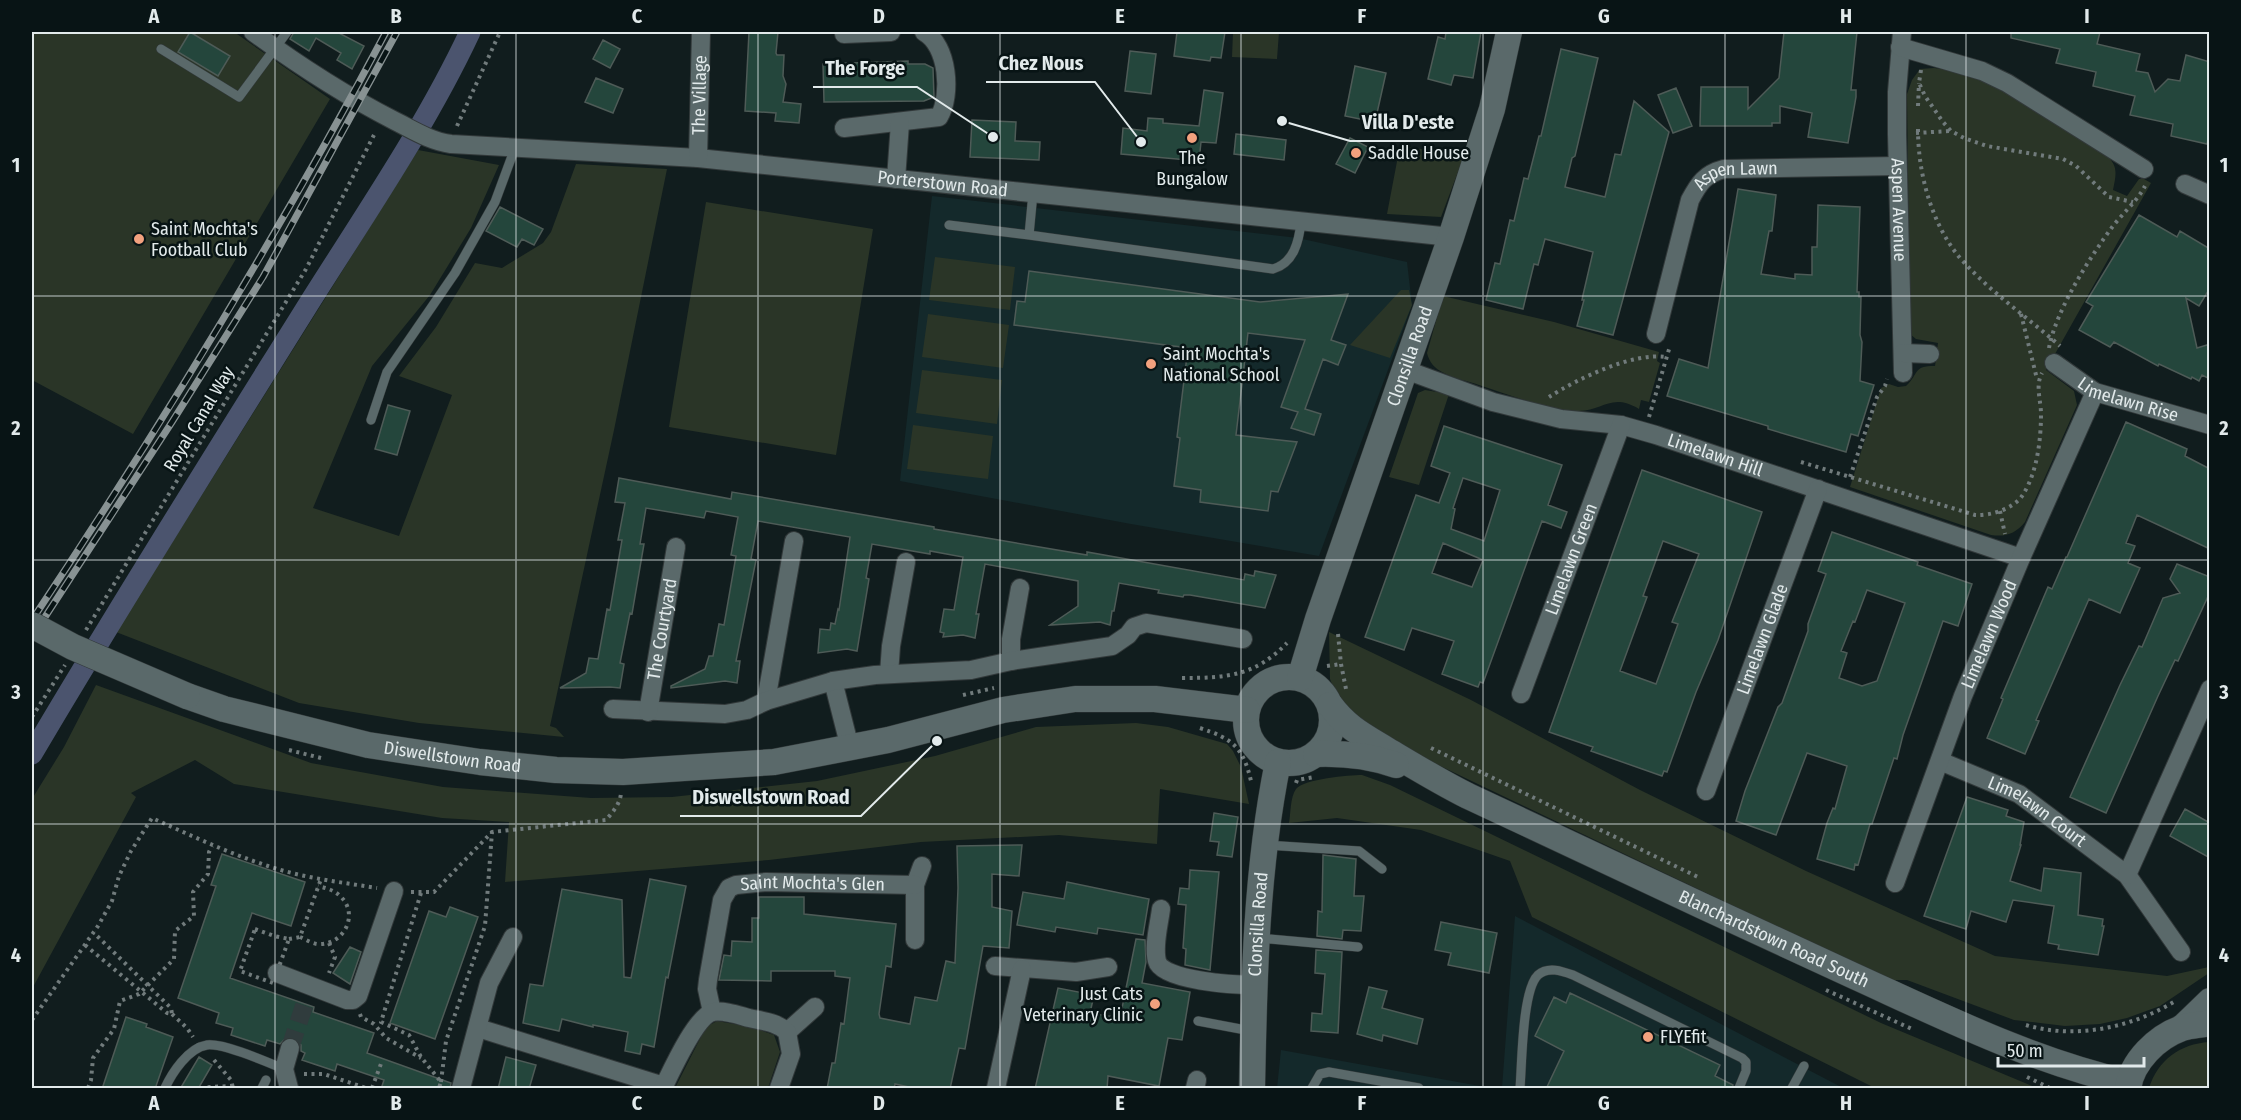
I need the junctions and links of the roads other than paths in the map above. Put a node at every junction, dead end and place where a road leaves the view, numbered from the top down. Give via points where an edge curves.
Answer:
1 (253, 32) edge
2 (287, 32) edge
3 (701, 32) edge
4 (891, 32) edge
5 (924, 32) edge
6 (1509, 32) edge
7 (844, 34) dead end
8 (1901, 39) edge
9 (160, 49) dead end
10 (276, 49) junction
11 (900, 123) junction
12 (844, 129) dead end
13 (515, 148) junction
14 (698, 158) junction
15 (1897, 166) junction
16 (2144, 169) road end
17 (896, 179) junction
18 (2185, 184) dead end
19 (1033, 193) junction
20 (2210, 195) edge
21 (1301, 222) junction
22 (949, 225) dead end
23 (1029, 235) junction
24 (1451, 237) junction
25 (1664, 337) road end
26 (1904, 353) junction
27 (1930, 354) dead end
28 (2053, 358) road end
29 (1406, 370) junction
30 (1895, 371) road end
31 (2095, 392) junction
32 (371, 420) dead end
33 (1621, 425) junction
34 (2210, 425) edge
35 (1818, 489) junction
36 (794, 541) dead end
37 (676, 547) dead end
38 (2021, 558) junction
39 (906, 561) dead end
40 (1020, 588) dead end
41 (32, 625) edge
42 (1243, 639) dead end
43 (1011, 662) junction
44 (889, 674) junction
45 (1300, 678) junction
46 (833, 681) junction
47 (2210, 689) edge
48 (1521, 694) dead end
49 (1338, 698) junction
50 (766, 701) junction
51 (613, 709) dead end
52 (1247, 710) junction
53 (648, 712) junction
54 (850, 748) junction
55 (1940, 761) junction
56 (1278, 762) junction
57 (1317, 765) junction
58 (1427, 775) junction
59 (1706, 791) dead end
60 (1264, 845) junction
61 (922, 866) dead end
62 (1382, 869) dead end
63 (2127, 875) junction
64 (1895, 883) dead end
65 (915, 885) junction
66 (394, 891) road end
67 (1161, 909) dead end
68 (513, 937) dead end
69 (1257, 938) junction
70 (915, 940) dead end
71 (1358, 947) dead end
72 (2181, 952) dead end
73 (995, 966) dead end
74 (1108, 966) dead end
75 (1022, 969) junction
76 (277, 973) road end
77 (1254, 985) junction
78 (2210, 1001) edge
79 (815, 1007) dead end
80 (712, 1012) junction
81 (1198, 1022) dead end
82 (2210, 1023) edge
83 (2183, 1027) junction
84 (478, 1028) junction
85 (787, 1032) junction
86 (1253, 1032) junction
87 (290, 1048) tunnel mouth
88 (1804, 1066) dead end
89 (286, 1077) edge
90 (2128, 1086) edge
91 (664, 1087) edge
92 (165, 1089) edge
93 (461, 1089) edge
94 (778, 1089) edge
95 (996, 1089) edge
96 (1252, 1089) edge
97 (1312, 1089) edge
98 (1419, 1089) edge
99 (1520, 1089) edge
100 (1739, 1089) edge
101 (1792, 1089) edge

1 - 10 street
2 - 10 lane
3 - 14 street, The Village
4 - 7 street
5 - 11 street via 940,47 947,83 944,108 939,117
6 - 24 main road, Clonsilla Road via 1492,109
8 - 15 street, Aspen Avenue
8 - 16 street, Aspen Avenue via 1922,53 2007,83
9 - 10 lane via 239,97
10 - 13 street, Porterstown Road via 351,98 432,140
11 - 12 street
11 - 17 street
13 - 14 street, Porterstown Road
13 - 32 lane via 495,202 455,273 387,372
14 - 17 street, Porterstown Road
15 - 25 street, Aspen Lawn via 1711,172 1690,200
15 - 26 street, Aspen Avenue
17 - 19 street, Porterstown Road
18 - 20 street
19 - 21 street, Porterstown Road
19 - 23 lane
21 - 23 lane via 1299,243 1283,265 1273,269
21 - 24 street, Porterstown Road
22 - 23 lane
24 - 29 main road, Clonsilla Road
26 - 27 street
26 - 30 street, Aspen Avenue
28 - 31 street, Limelawn Rise
29 - 33 street, Limelawn Hill via 1493,402 1561,419
29 - 45 main road, Clonsilla Road
31 - 34 street, Limelawn Rise
31 - 38 street, Limelawn Wood
33 - 35 street, Limelawn Hill
33 - 48 street, Limelawn Green
35 - 38 street, Limelawn Hill
35 - 59 street, Limelawn Glade
36 - 50 street
37 - 53 street, The Courtyard
38 - 55 street, Limelawn Wood
39 - 44 street
40 - 43 street
41 - 54 main road, Diswellstown Road, bridge via 73,647 224,709 368,745 480,762 623,772 774,762
42 - 43 street via 1146,623 1134,627 1112,646
43 - 44 street via 971,670
44 - 46 street
45 - 49 main road
45 - 52 main road via 1280,679 1261,687
46 - 50 street
46 - 54 street
47 - 63 street
49 - 57 main road via 1331,732
49 - 58 main road, Blanchardstown Road South via 1341,720
50 - 53 street via 725,714
51 - 53 street
52 - 54 main road, Diswellstown Road via 1163,699 1075,699 1004,710
52 - 56 main road via 1249,737 1266,757
55 - 63 street, Limelawn Court via 2019,795
55 - 64 street, Limelawn Wood
56 - 57 main road via 1305,761
56 - 60 main road, Clonsilla Road
57 - 58 main road, Blanchardstown Road South via 1340,753
58 - 90 main road, Blanchardstown Road South via 1758,933 1993,1039
60 - 62 lane via 1359,850
60 - 69 main road, Clonsilla Road
61 - 65 street
63 - 72 street, Limelawn Court
65 - 70 street
65 - 80 street, Saint Mochta's Glen via 766,882 729,888 722,900 708,980
66 - 76 street via 358,996 353,1000 313,994
67 - 77 street via 1156,949 1157,963 1162,969 1172,975
68 - 84 street via 489,983
69 - 71 lane
69 - 77 main road, Clonsilla Road
73 - 75 street
74 - 75 street via 1076,972
75 - 95 street
77 - 86 main road, Clonsilla Road
78 - 83 main road
79 - 85 street
80 - 85 street via 777,1024
80 - 91 street via 699,1022
81 - 86 lane
82 - 83 main road
83 - 90 main road via 2159,1040 2140,1059
84 - 91 street
84 - 93 street
85 - 94 street via 791,1054
86 - 96 main road, Clonsilla Road
87 - 89 street
88 - 101 lane
89 - 92 lane via 225,1047 207,1045 190,1052
97 - 98 lane via 1320,1074 1329,1072
99 - 100 lane via 1527,1000 1538,975 1546,970 1573,975 1742,1058 1746,1071

